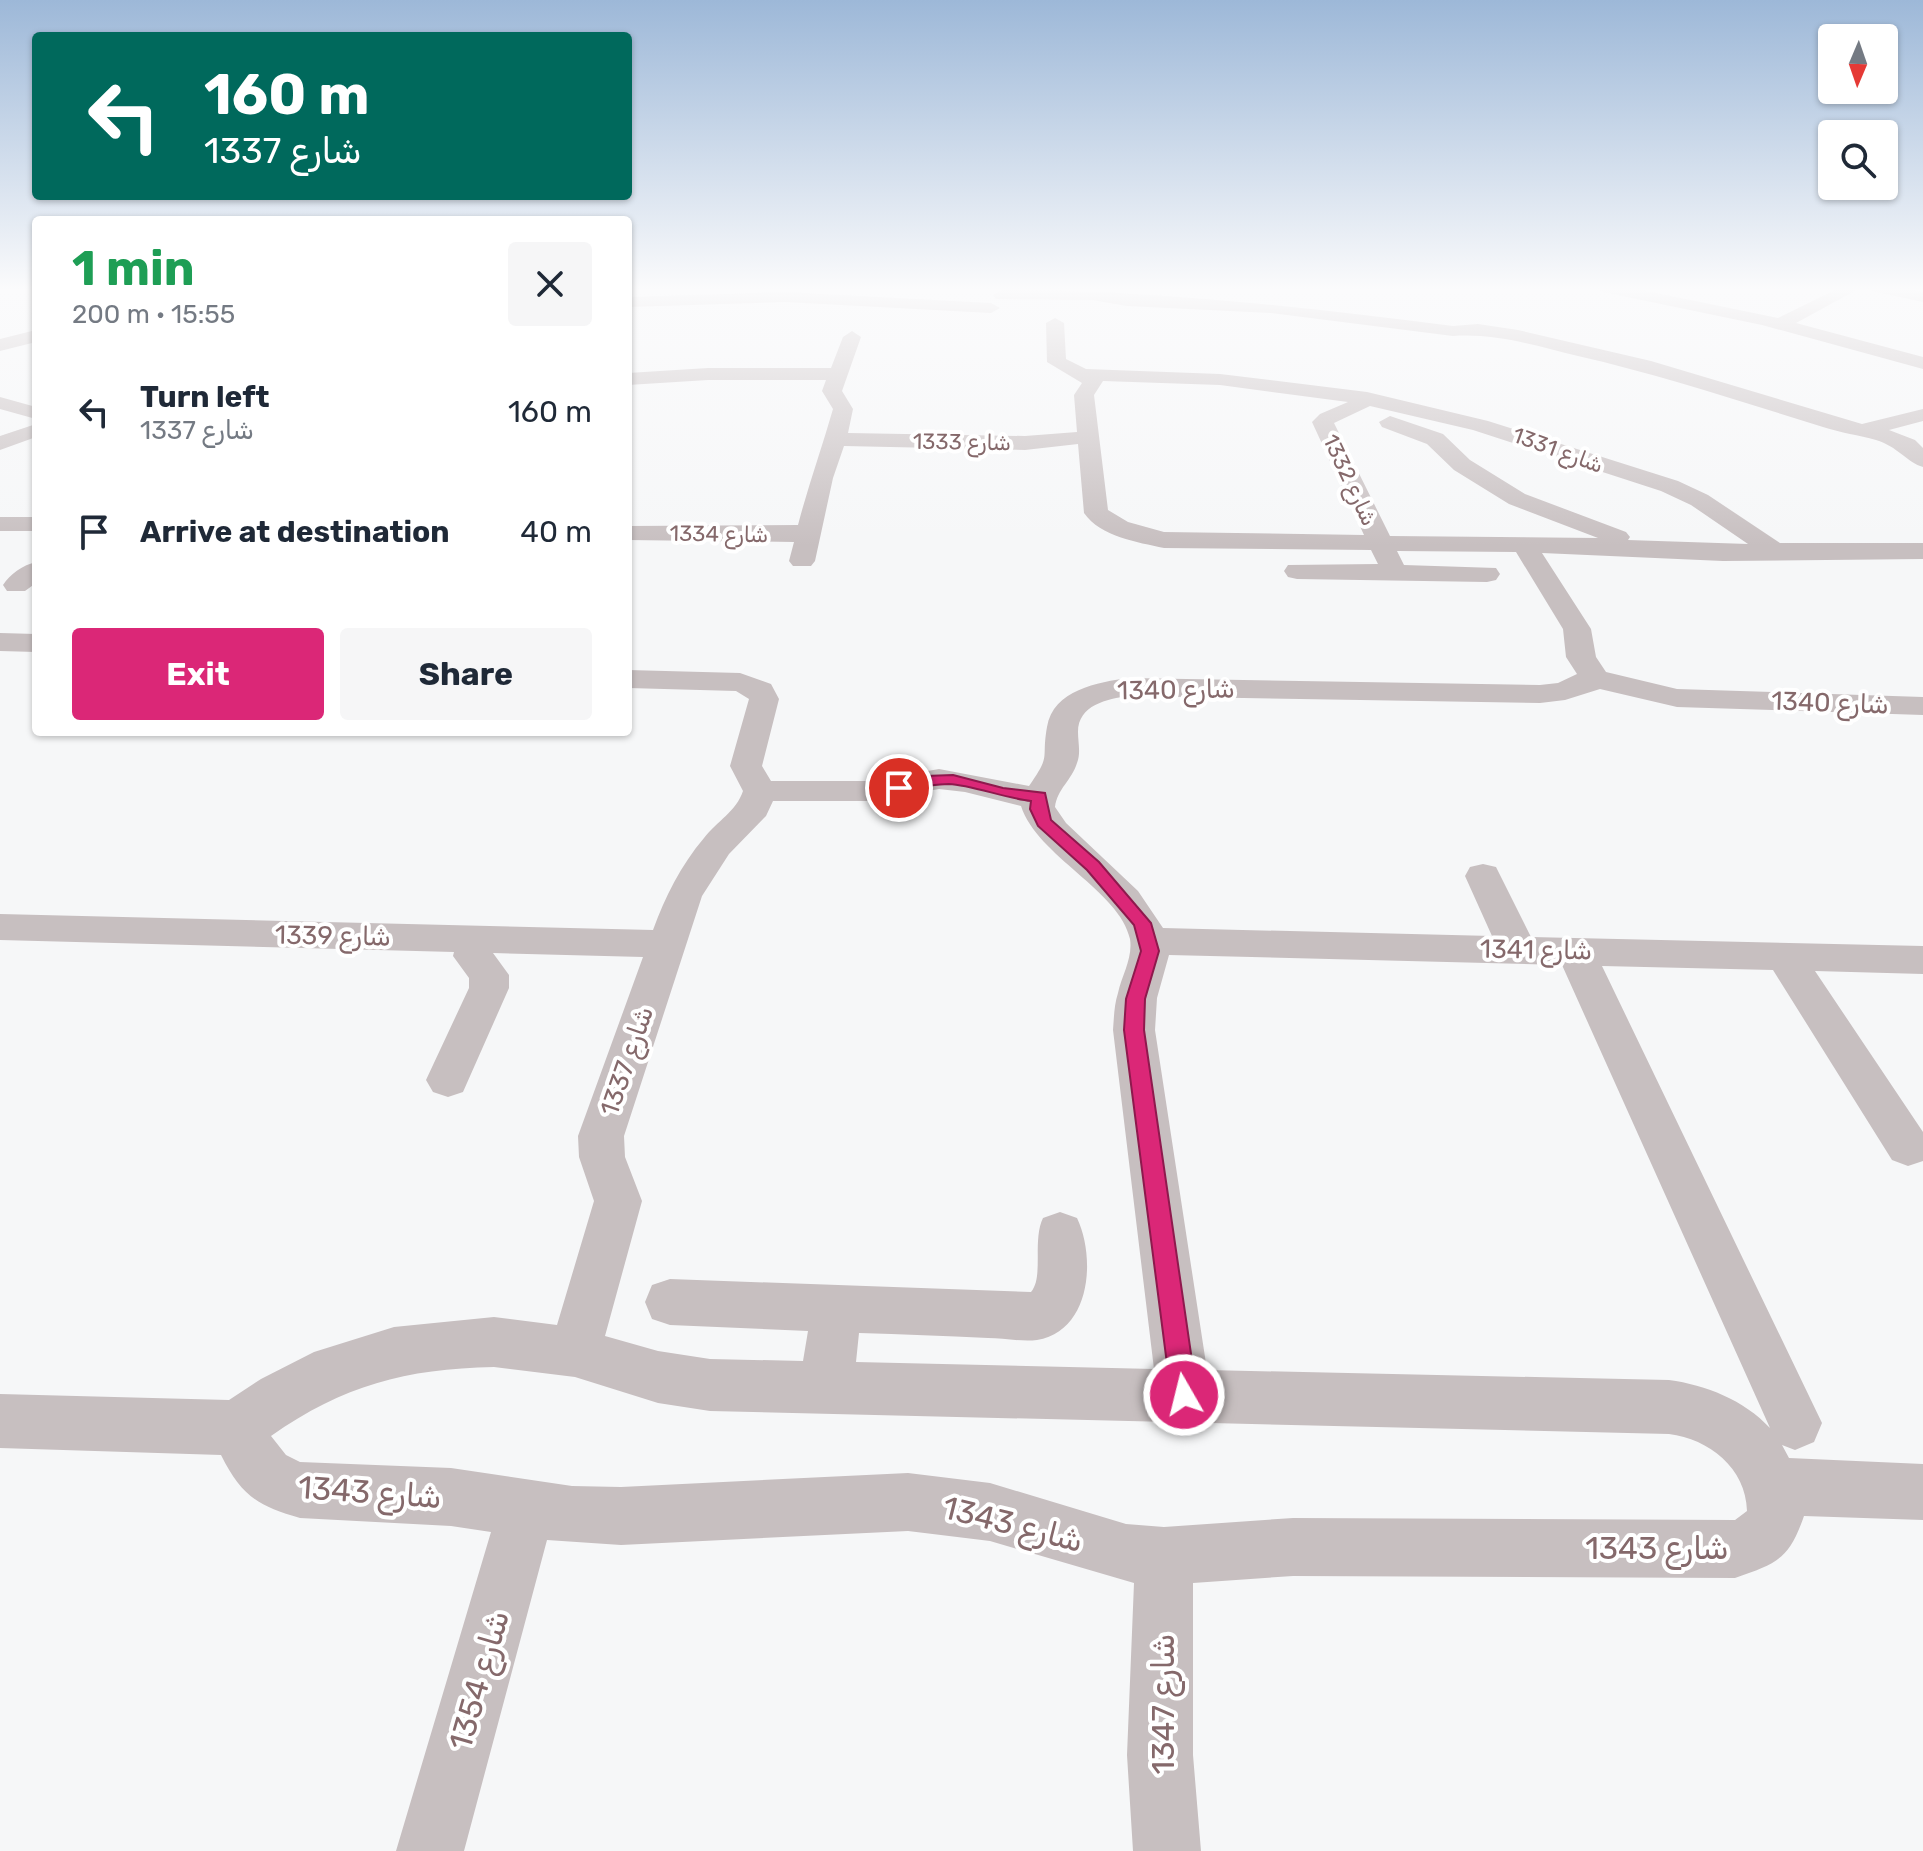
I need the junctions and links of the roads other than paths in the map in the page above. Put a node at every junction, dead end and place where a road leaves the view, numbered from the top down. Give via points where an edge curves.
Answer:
1 (732, 373) edge
2 (776, 373) edge
3 (1082, 373) edge
4 (1614, 373) edge
5 (837, 374) joint
6 (1086, 375) junction
7 (632, 379) edge
8 (0, 403) edge
9 (1360, 403) junction
10 (32, 412) edge
11 (1923, 415) edge
12 (1066, 418) junction
13 (32, 431) edge
14 (1088, 437) junction
15 (835, 439) junction
16 (0, 443) edge
17 (1857, 443) junction
18 (1917, 461) edge
19 (0, 524) edge
20 (32, 524) edge
21 (809, 530) junction
22 (632, 533) edge
23 (1380, 543) junction
24 (1524, 545) junction
25 (1635, 548) junction
26 (1775, 551) junction
27 (1923, 551) edge
28 (802, 561) dead end
29 (1297, 571) dead end
30 (1395, 573) junction
31 (1487, 574) dead end
32 (0, 642) edge
33 (26, 660) edge
34 (1392, 665) dead end
35 (1545, 668) dead end
36 (632, 679) edge
37 (1480, 680) junction
38 (1596, 680) junction
39 (1923, 706) edge
40 (760, 791) junction
41 (1040, 797) junction
42 (1483, 876) dead end
43 (0, 927) edge
44 (476, 940) junction
45 (1149, 941) junction
46 (666, 944) junction
47 (1518, 950) junction
48 (1575, 951) junction
49 (1784, 956) junction
50 (1923, 960) edge
51 (448, 1080) dead end
52 (1908, 1147) dead end
53 (1060, 1233) dead end
54 (670, 1302) dead end
55 (837, 1309) junction
56 (575, 1352) junction
57 (826, 1387) junction
58 (1184, 1395) junction
59 (0, 1421) edge
60 (1795, 1423) dead end
61 (236, 1428) junction
62 (1773, 1486) junction
63 (1923, 1492) edge
64 (527, 1508) junction
65 (1164, 1556) junction
66 (430, 1851) edge
67 (1167, 1851) edge

1 - 7 street
2 - 5 street
3 - 6 street
4 - 17 street
5 - 15 street, شارع 1334 via 832,394 843,409
6 - 9 street, شارع 1331 via 1237,380
6 - 12 street via 1093,383
8 - 10 street
9 - 23 street, شارع 1332 via 1323,422
9 - 25 street via 1441,444 1462,465 1517,499
9 - 26 street, شارع 1331 via 1479,424 1672,487
11 - 17 street
12 - 14 street
12 - 14 street, شارع 1333
12 - 15 street, شارع 1333 via 1034,442 960,442 949,450 929,452 910,449 901,441
13 - 16 street
14 - 23 street via 1096,513 1122,528 1164,540
15 - 21 street, شارع 1334
17 - 18 street via 1886,436
19 - 20 street
21 - 22 street, شارع 1334 via 792,535
21 - 28 street, شارع 1334
23 - 24 street
23 - 30 street
24 - 25 street
24 - 38 street via 1574,624 1581,657
25 - 26 street
26 - 27 street
29 - 30 street
30 - 31 street
32 - 33 street
34 - 37 street
35 - 37 street
36 - 40 street via 740,682 760,690 764,699 746,766
37 - 38 street, شارع 1340 via 1549,694
37 - 41 street, شارع 1340 via 1103,691 1067,713 1062,764
38 - 39 street, شارع 1340 via 1677,698
40 - 41 street via 871,791 953,779
40 - 46 street, شارع 1337 via 754,808 716,846 694,878
41 - 45 street via 1044,822 1111,885 1142,923
42 - 47 street
43 - 44 street, شارع 1339
44 - 46 street, شارع 1339
44 - 51 street via 473,956 489,975 489,988
45 - 47 street, شارع 1341
45 - 58 street via 1134,1030
46 - 56 street, شارع 1337 via 601,1136 602,1157 618,1201
47 - 48 street, شارع 1341
48 - 49 street, شارع 1341
48 - 60 street
49 - 50 street, شارع 1341
49 - 52 street
53 - 55 street via 1061,1293 1057,1304 1037,1316
54 - 55 street
55 - 57 street
56 - 57 street via 684,1382
56 - 61 street via 494,1342 394,1352 333,1370
57 - 58 street
58 - 62 street via 1696,1411 1734,1432
59 - 61 street
61 - 64 street, شارع 1343 via 265,1478 281,1486 451,1497
62 - 63 street
62 - 65 street, شارع 1343 via 1774,1523 1753,1546 1735,1549 1293,1547
64 - 65 street, شارع 1343 via 621,1516 908,1502 990,1512 1126,1553
64 - 66 street, شارع 1354
65 - 67 street, شارع 1347 via 1160,1755

